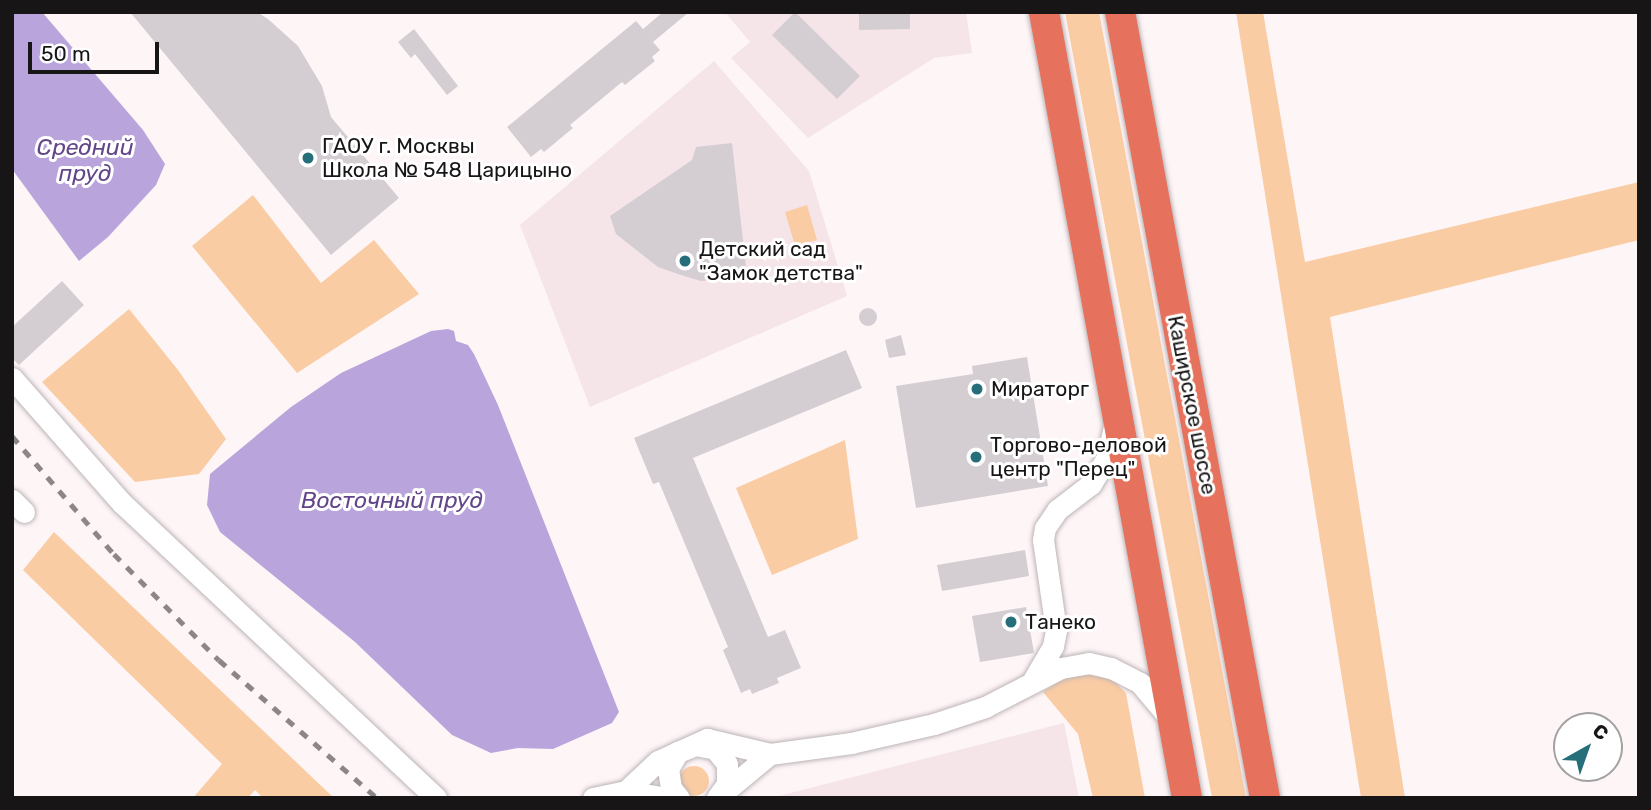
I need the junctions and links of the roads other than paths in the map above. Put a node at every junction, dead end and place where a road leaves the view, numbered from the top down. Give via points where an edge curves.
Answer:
1 (1044, 12) edge
2 (1120, 12) edge
3 (12, 377) edge
4 (1117, 413) junction
5 (1056, 631) junction
6 (1088, 663) junction
7 (1031, 684) junction
8 (1172, 722) junction
9 (686, 747) junction
10 (769, 754) junction
11 (626, 791) junction
12 (720, 795) edge
13 (436, 798) edge
14 (593, 798) edge
15 (667, 798) edge
16 (679, 798) edge
17 (1187, 798) edge
18 (1265, 798) edge

1 - 4 highway
2 - 18 highway, Каширское шоссе
3 - 13 street via 122,503
4 - 5 street via 1107,457 1091,484 1057,510 1045,527
4 - 8 highway
5 - 6 street via 1064,644
5 - 7 street via 1044,665
6 - 7 street via 1061,668
6 - 8 street via 1111,668 1140,683
7 - 10 street via 934,724 851,743
8 - 17 highway
9 - 10 street via 707,739
9 - 11 street via 658,761
9 - 12 street via 705,745 722,756 728,774
9 - 16 street via 668,769 671,788
10 - 12 street
11 - 14 street
11 - 15 street

